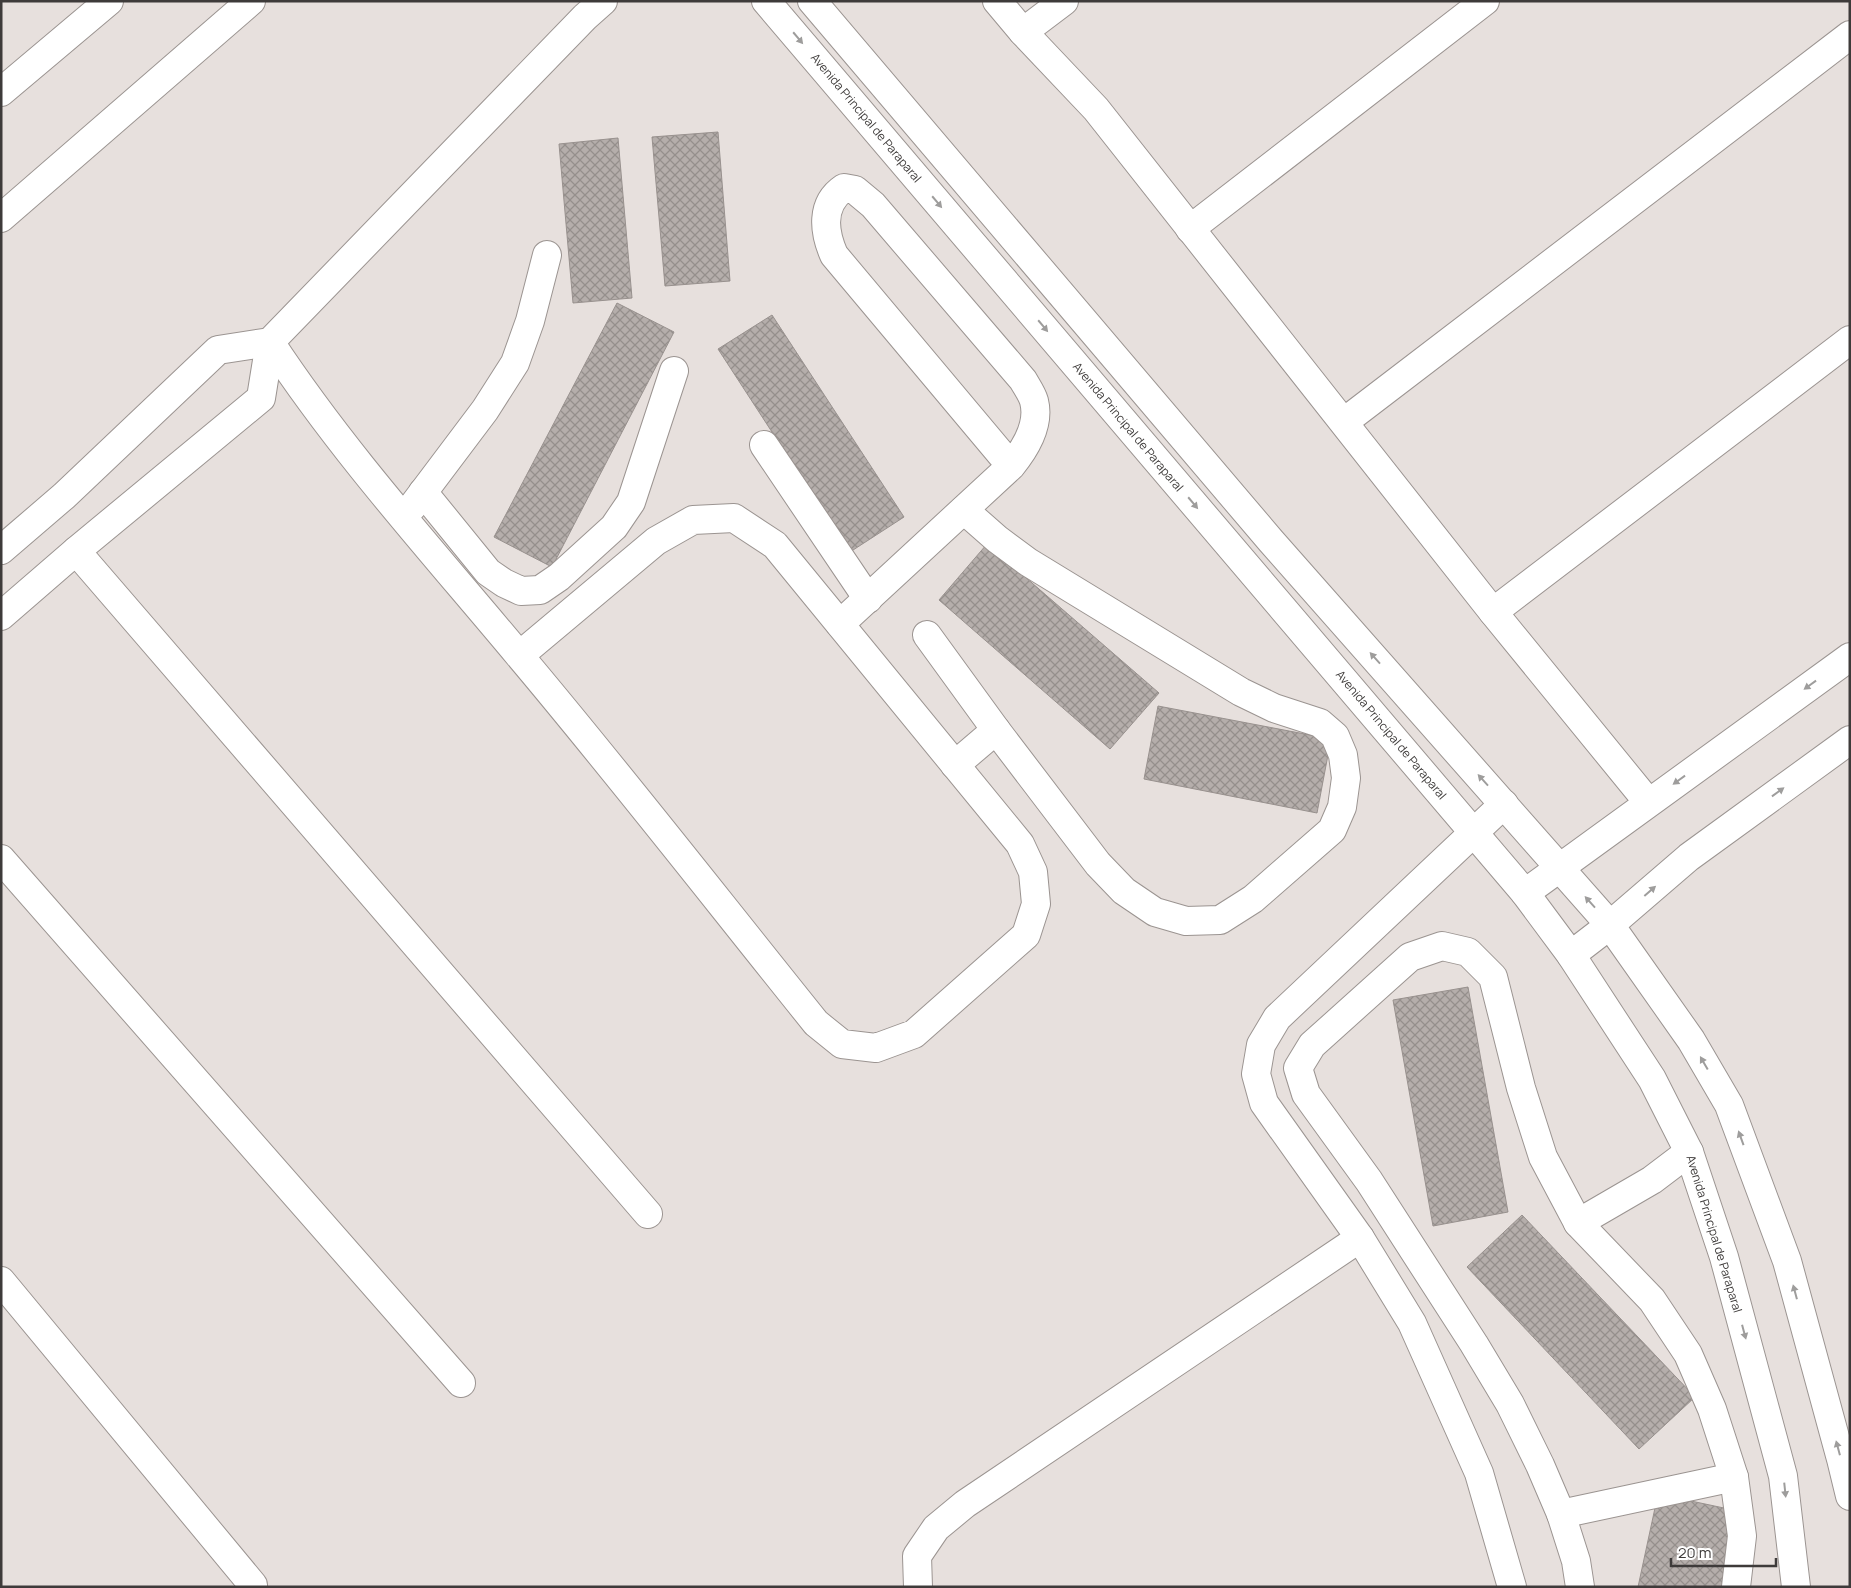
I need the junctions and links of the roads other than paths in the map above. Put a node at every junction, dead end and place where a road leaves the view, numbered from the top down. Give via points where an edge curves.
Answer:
1 (110, 1) edge
2 (250, 1) edge
3 (603, 1) edge
4 (766, 1) edge
5 (812, 1) edge
6 (997, 1) edge
7 (1064, 1) edge
8 (1485, 1) edge
9 (1023, 32) junction
10 (1850, 35) edge
11 (1, 92) edge
12 (1, 218) edge
13 (1190, 229) junction
14 (547, 255) dead end
15 (1850, 340) edge
16 (270, 342) junction
17 (674, 371) dead end
18 (1344, 422) junction
19 (764, 445) dead end
20 (1011, 466) junction
21 (423, 492) junction
22 (964, 510) junction
23 (404, 518) junction
24 (1, 550) edge
25 (76, 552) junction
26 (868, 599) junction
27 (1493, 612) junction
28 (1, 616) edge
29 (840, 624) junction
30 (926, 635) dead end
31 (520, 655) junction
32 (1850, 657) edge
33 (996, 730) junction
34 (1850, 740) edge
35 (955, 765) junction
36 (1648, 802) junction
37 (1504, 804) junction
38 (1473, 832) junction
39 (1, 859) edge
40 (1559, 867) junction
41 (1525, 893) junction
42 (1610, 925) junction
43 (1571, 955) junction
44 (1689, 1152) junction
45 (648, 1214) dead end
46 (1578, 1223) junction
47 (1360, 1238) junction
48 (1, 1281) edge
49 (461, 1384) dead end
50 (1734, 1477) junction
51 (1850, 1496) edge
52 (1561, 1514) junction
53 (253, 1585) dead end
54 (918, 1587) edge
55 (1512, 1587) edge
56 (1580, 1587) edge
57 (1736, 1587) edge
58 (1796, 1587) edge

1 - 11 street
2 - 12 street
3 - 16 street
4 -> 38 street, Avenida Principal de Paraparal
37 -> 5 street via 1271,541
6 - 9 street
7 - 9 street
8 - 13 street
9 - 13 street via 1096,109
10 - 18 street
13 - 18 street
14 - 21 street via 515,363 485,410
15 - 27 street
16 - 23 street via 295,380
16 - 24 street via 218,350 64,496
16 - 25 street via 261,398
17 - 21 street via 631,502 614,527 540,590 521,591 488,572
18 - 27 street
19 - 26 street
20 - 20 street via 1022,453 1034,427 1034,402 1023,380 872,205 855,190 844,188 834,194 825,224 827,240 834,255
20 - 22 street
21 - 23 street
22 - 26 street
22 - 33 street via 1028,562 1241,692 1274,708 1320,723 1335,736 1343,755 1346,778 1342,807 1332,830 1253,899 1220,920 1186,921 1155,912 1124,891 1098,864
23 - 31 street
25 - 28 street
25 - 45 street
26 - 29 street
27 - 36 street
29 - 31 street via 775,545 734,518 693,520 656,541
29 - 35 street
30 - 33 street
31 - 35 street via 816,1022 842,1044 876,1048 914,1034 1026,935 1036,904 1033,872 1020,844
32 -> 36 street
33 - 35 street
42 -> 34 street via 1689,857
36 - 40 street
37 - 38 street
37 - 40 street
38 - 41 street, Avenida Principal de Paraparal
38 - 47 street via 1277,1018 1261,1045 1256,1074 1264,1103
39 - 49 street
40 - 41 street
42 -> 40 street
41 - 43 street, Avenida Principal de Paraparal
42 - 43 street
51 -> 42 street via 1787,1261 1729,1105 1691,1040
43 - 44 street, Avenida Principal de Paraparal via 1652,1079
44 - 46 street via 1652,1180
44 -> 58 street, Avenida Principal de Paraparal via 1724,1257 1783,1476
46 - 50 street via 1652,1300 1688,1354 1712,1408
46 - 52 street via 1543,1157 1521,1088 1493,977 1468,952 1442,946 1410,957 1312,1045 1298,1068 1306,1094 1369,1181 1474,1344 1510,1404
47 - 54 street via 965,1504 936,1528 917,1556
47 - 55 street via 1412,1323 1479,1473
48 - 53 street
50 - 52 street
50 - 57 street via 1742,1536
52 - 56 street via 1576,1561

